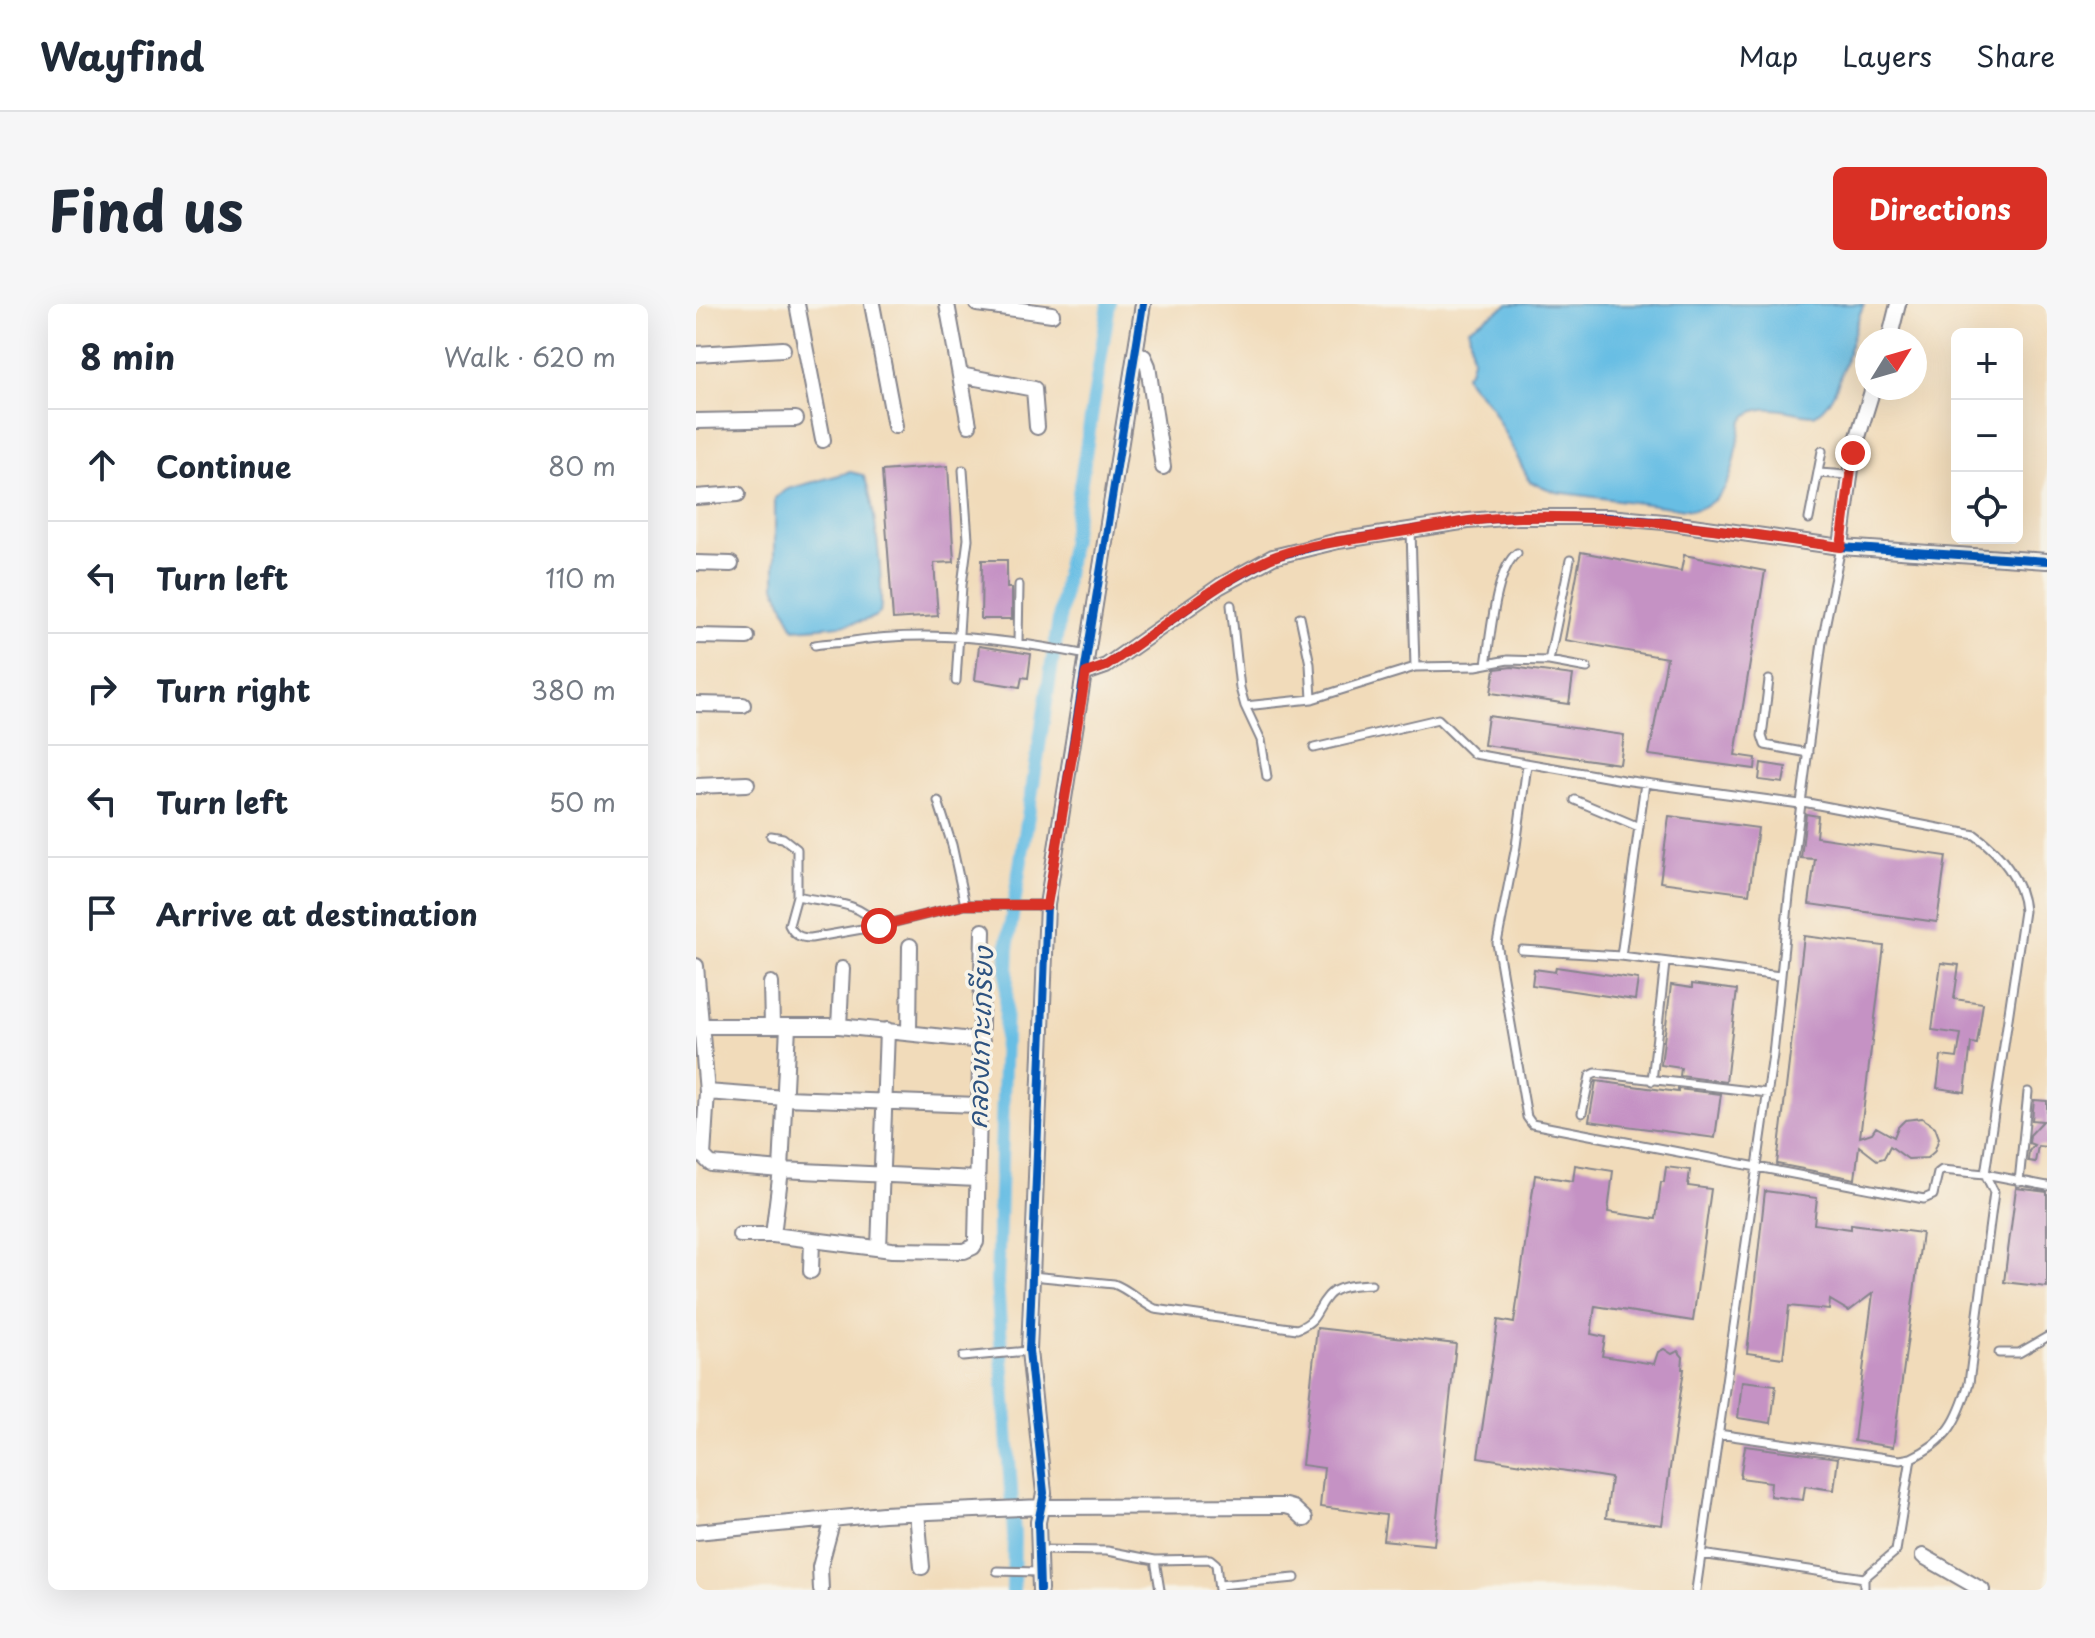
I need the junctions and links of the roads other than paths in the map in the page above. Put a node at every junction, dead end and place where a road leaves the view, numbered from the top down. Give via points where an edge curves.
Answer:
1 (797, 304) edge
2 (872, 304) edge
3 (947, 304) edge
4 (977, 304) edge
5 (1143, 304) edge
6 (1898, 304) edge
7 (1052, 314) dead end
8 (1892, 328) edge
9 (783, 349) dead end
10 (1136, 352) junction
11 (696, 354) edge
12 (960, 375) junction
13 (1869, 400) edge
14 (796, 419) dead end
15 (696, 421) edge
16 (969, 425) dead end
17 (895, 426) dead end
18 (1037, 427) dead end
19 (823, 440) dead end
20 (1822, 451) dead end
21 (1163, 467) dead end
22 (963, 470) dead end
23 (1818, 473) junction
24 (1850, 475) junction
25 (738, 494) dead end
26 (696, 497) edge
27 (1809, 519) dead end
28 (1411, 530) junction
29 (1841, 547) junction
30 (1517, 553) dead end
31 (1570, 560) dead end
32 (2047, 561) edge
33 (696, 563) edge
34 (731, 564) dead end
35 (1019, 585) dead end
36 (1231, 605) dead end
37 (1300, 617) dead end
38 (696, 636) edge
39 (959, 636) junction
40 (747, 637) dead end
41 (1018, 642) junction
42 (815, 645) dead end
43 (1082, 654) junction
44 (1549, 661) junction
45 (1486, 664) junction
46 (1415, 667) junction
47 (1587, 668) dead end
48 (1086, 673) junction
49 (1769, 680) dead end
50 (956, 681) dead end
51 (1312, 699) junction
52 (696, 704) edge
53 (743, 705) dead end
54 (1245, 706) junction
55 (1314, 748) dead end
56 (1808, 753) junction
57 (1527, 765) junction
58 (1267, 777) dead end
59 (1645, 783) junction
60 (747, 784) dead end
61 (696, 786) edge
62 (1575, 800) dead end
63 (938, 801) dead end
64 (1801, 803) junction
65 (1639, 827) junction
66 (771, 836) dead end
67 (797, 896) junction
68 (965, 905) junction
69 (1047, 905) junction
70 (879, 926) junction
71 (983, 931) dead end
72 (910, 946) dead end
73 (1522, 950) dead end
74 (1621, 956) junction
75 (1665, 963) junction
76 (842, 969) dead end
77 (697, 976) edge
78 (1780, 976) junction
79 (771, 983) dead end
80 (703, 1026) junction
81 (772, 1026) junction
82 (788, 1026) junction
83 (839, 1026) junction
84 (887, 1030) junction
85 (909, 1033) junction
86 (982, 1041) junction
87 (1652, 1081) junction
88 (707, 1092) junction
89 (2028, 1092) dead end
90 (1768, 1093) junction
91 (785, 1098) junction
92 (883, 1101) junction
93 (978, 1105) junction
94 (1582, 1113) dead end
95 (700, 1137) edge
96 (1758, 1168) junction
97 (781, 1170) junction
98 (1985, 1174) junction
99 (882, 1175) junction
100 (977, 1179) junction
101 (2019, 1182) junction
102 (2047, 1186) edge
103 (740, 1235) dead end
104 (773, 1235) junction
105 (812, 1240) junction
106 (879, 1248) junction
107 (811, 1271) dead end
108 (1032, 1276) junction
109 (1371, 1284) dead end
110 (2047, 1337) edge
111 (1023, 1352) junction
112 (1999, 1353) dead end
113 (963, 1357) dead end
114 (1718, 1434) junction
115 (1911, 1458) junction
116 (1036, 1508) junction
117 (917, 1513) junction
118 (833, 1519) junction
119 (1305, 1519) dead end
120 (696, 1532) edge
121 (1039, 1550) junction
122 (1701, 1554) junction
123 (1923, 1556) dead end
124 (1155, 1560) junction
125 (922, 1567) dead end
126 (997, 1571) dead end
127 (1034, 1572) junction
128 (1295, 1578) dead end
129 (1864, 1578) junction
130 (1219, 1588) edge
131 (821, 1590) edge
132 (1040, 1590) edge
133 (1160, 1590) edge
134 (1696, 1590) edge
135 (1864, 1590) edge
136 (1982, 1590) edge

1 - 19 street
2 - 17 street
3 - 12 street
4 - 7 street
5 - 10 street
6 - 8 street
9 - 11 street
10 - 21 street via 1148,366
10 - 43 street
12 - 16 street
12 - 18 street via 1034,389
13 - 24 street
14 - 15 street
20 - 23 lane
22 - 39 lane via 968,539
23 - 24 lane
23 - 27 lane
24 - 29 street
25 - 26 street
28 - 29 street via 1517,517 1608,517
28 - 46 lane
28 - 48 street via 1273,557 1220,586 1106,666
29 - 32 street
29 - 56 lane
30 - 45 lane via 1502,575
31 - 44 lane
33 - 34 street
35 - 41 lane
36 - 54 lane
37 - 51 lane
38 - 40 street
39 - 41 lane
39 - 42 lane via 876,636
39 - 50 lane
41 - 43 lane
43 - 48 street
44 - 45 lane
44 - 47 lane
45 - 46 lane
46 - 51 lane
48 - 69 street
49 - 56 lane via 1765,745
51 - 54 lane
52 - 53 street
54 - 58 lane via 1261,740
55 - 57 lane via 1438,719 1474,754
56 - 64 lane
57 - 59 lane
57 - 96 lane via 1497,943 1527,1117 1532,1124
59 - 64 lane
59 - 65 lane
60 - 61 street
62 - 65 lane
63 - 68 lane
64 - 78 lane
64 - 98 lane via 1975,835 2005,863 2023,895
65 - 74 lane
66 - 67 lane via 797,849
67 - 70 lane via 850,904
67 - 70 lane via 789,925 802,938
68 - 69 lane
68 - 70 lane
69 - 108 street
71 - 86 street
72 - 85 street
73 - 74 lane
74 - 75 lane
75 - 78 lane
75 - 87 lane
76 - 83 street
77 - 80 street
78 - 90 lane
79 - 81 street
80 - 81 street
80 - 88 street
81 - 82 street
82 - 83 street
82 - 91 street
83 - 84 street
84 - 85 street
84 - 92 street
85 - 86 street
86 - 93 street
87 - 90 lane
87 - 94 lane via 1596,1073 1590,1076
88 - 91 street
88 - 95 street
89 - 101 lane
90 - 96 lane
91 - 92 street
91 - 97 street
92 - 93 street
92 - 99 street
93 - 100 street
95 - 97 street via 703,1156 711,1164
96 - 98 lane via 1924,1199 1933,1195 1942,1170
96 - 114 lane
97 - 99 street
97 - 104 street
98 - 101 lane
98 - 115 lane via 1994,1192 1969,1383 1949,1433
99 - 100 street
99 - 106 street
100 - 106 street via 976,1242 970,1250
101 - 102 lane
103 - 104 street
104 - 105 street
105 - 106 street
105 - 107 street
108 - 109 lane via 1114,1284 1155,1309 1297,1329 1312,1323 1329,1294
108 - 111 street
110 - 112 lane via 2019,1353
111 - 113 lane
111 - 116 street via 1044,1493
114 - 115 lane
114 - 122 lane
115 - 129 lane via 1896,1551
116 - 117 street
116 - 119 street via 1286,1506
116 - 121 street
117 - 118 street
117 - 125 street
118 - 120 street
118 - 131 street via 820,1567
121 - 124 lane via 1107,1551
121 - 127 street
122 - 129 lane
122 - 134 lane
123 - 136 street
124 - 130 lane via 1210,1559 1216,1564
124 - 133 lane
126 - 127 lane
127 - 132 street
128 - 130 lane
129 - 135 lane

